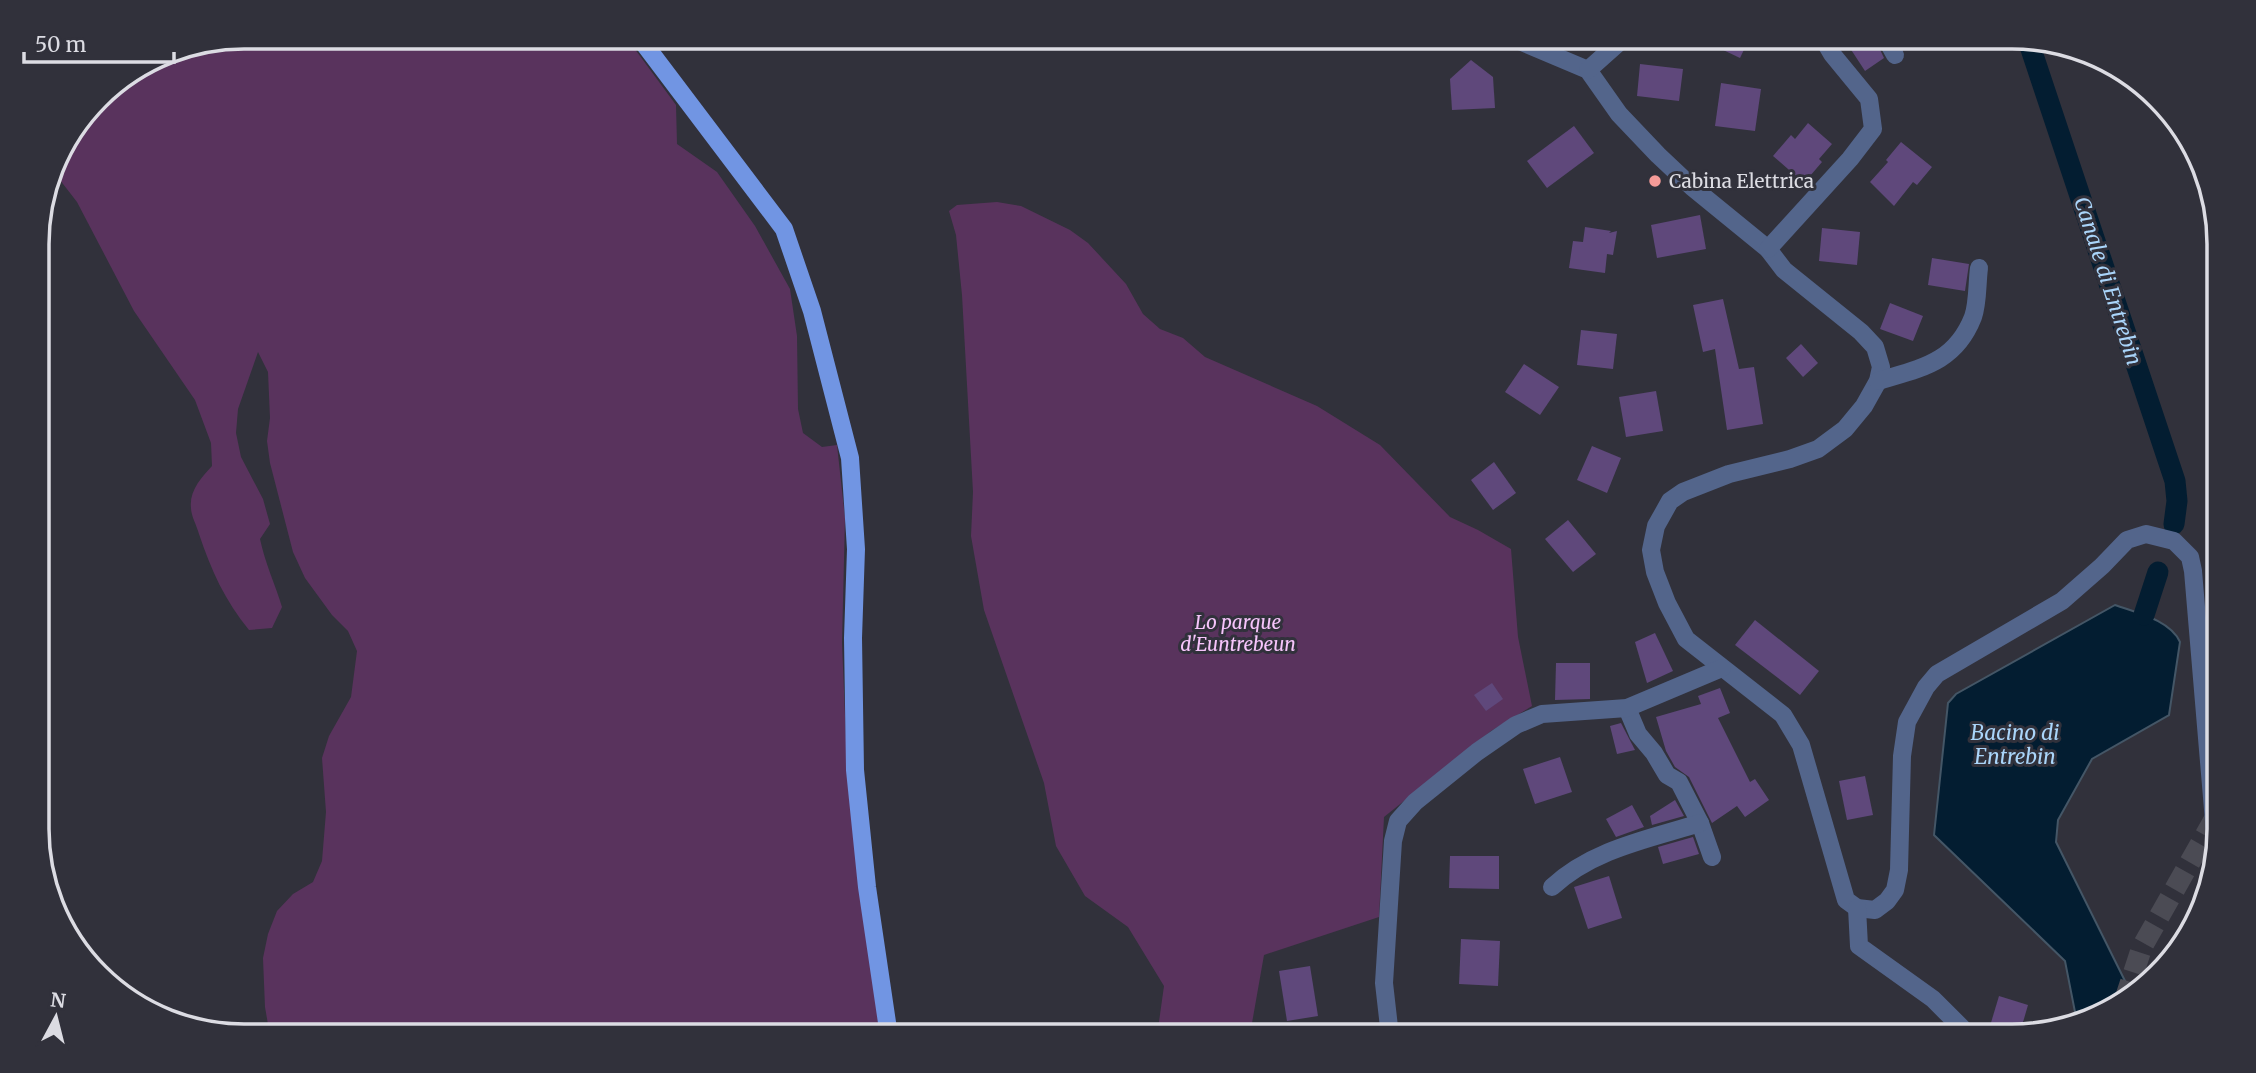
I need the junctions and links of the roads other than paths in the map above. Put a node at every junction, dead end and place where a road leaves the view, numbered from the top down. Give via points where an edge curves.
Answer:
1 (648, 49) edge
2 (1538, 49) edge
3 (1612, 49) edge
4 (1829, 49) edge
5 (1892, 49) edge
6 (1895, 55) dead end
7 (1588, 70) junction
8 (1768, 249) junction
9 (1979, 268) dead end
10 (1878, 381) junction
11 (1722, 668) junction
12 (1627, 708) junction
13 (2207, 725) edge
14 (1700, 823) junction
15 (1712, 857) dead end
16 (1552, 887) dead end
17 (1857, 908) junction
18 (887, 1024) edge
19 (1389, 1024) edge
20 (1958, 1024) edge

1 - 18 main road via 784,229 812,311 850,458 856,549 855,770
2 - 7 street
3 - 7 street
4 - 8 street via 1869,99 1873,129
5 - 6 street
7 - 8 street via 1619,114 1658,155
8 - 10 street via 1784,270 1875,347 1881,367
9 - 10 street via 1973,315 1956,349 1927,366
10 - 11 street via 1845,429 1818,450 1729,474 1683,492 1670,501 1656,526 1651,551 1667,603 1686,639
11 - 12 street
11 - 17 street via 1783,715 1801,746 1846,900
12 - 14 street via 1638,734 1667,775 1679,782
12 - 19 street via 1542,714 1516,725 1415,802 1398,821 1384,983
13 - 17 street via 2190,557 2174,541 2146,534 2127,540 2062,601 1957,661 1926,687 1907,722 1895,890 1875,910
14 - 15 street
14 - 16 street via 1612,850 1567,873
17 - 20 street via 1859,946 1933,999

